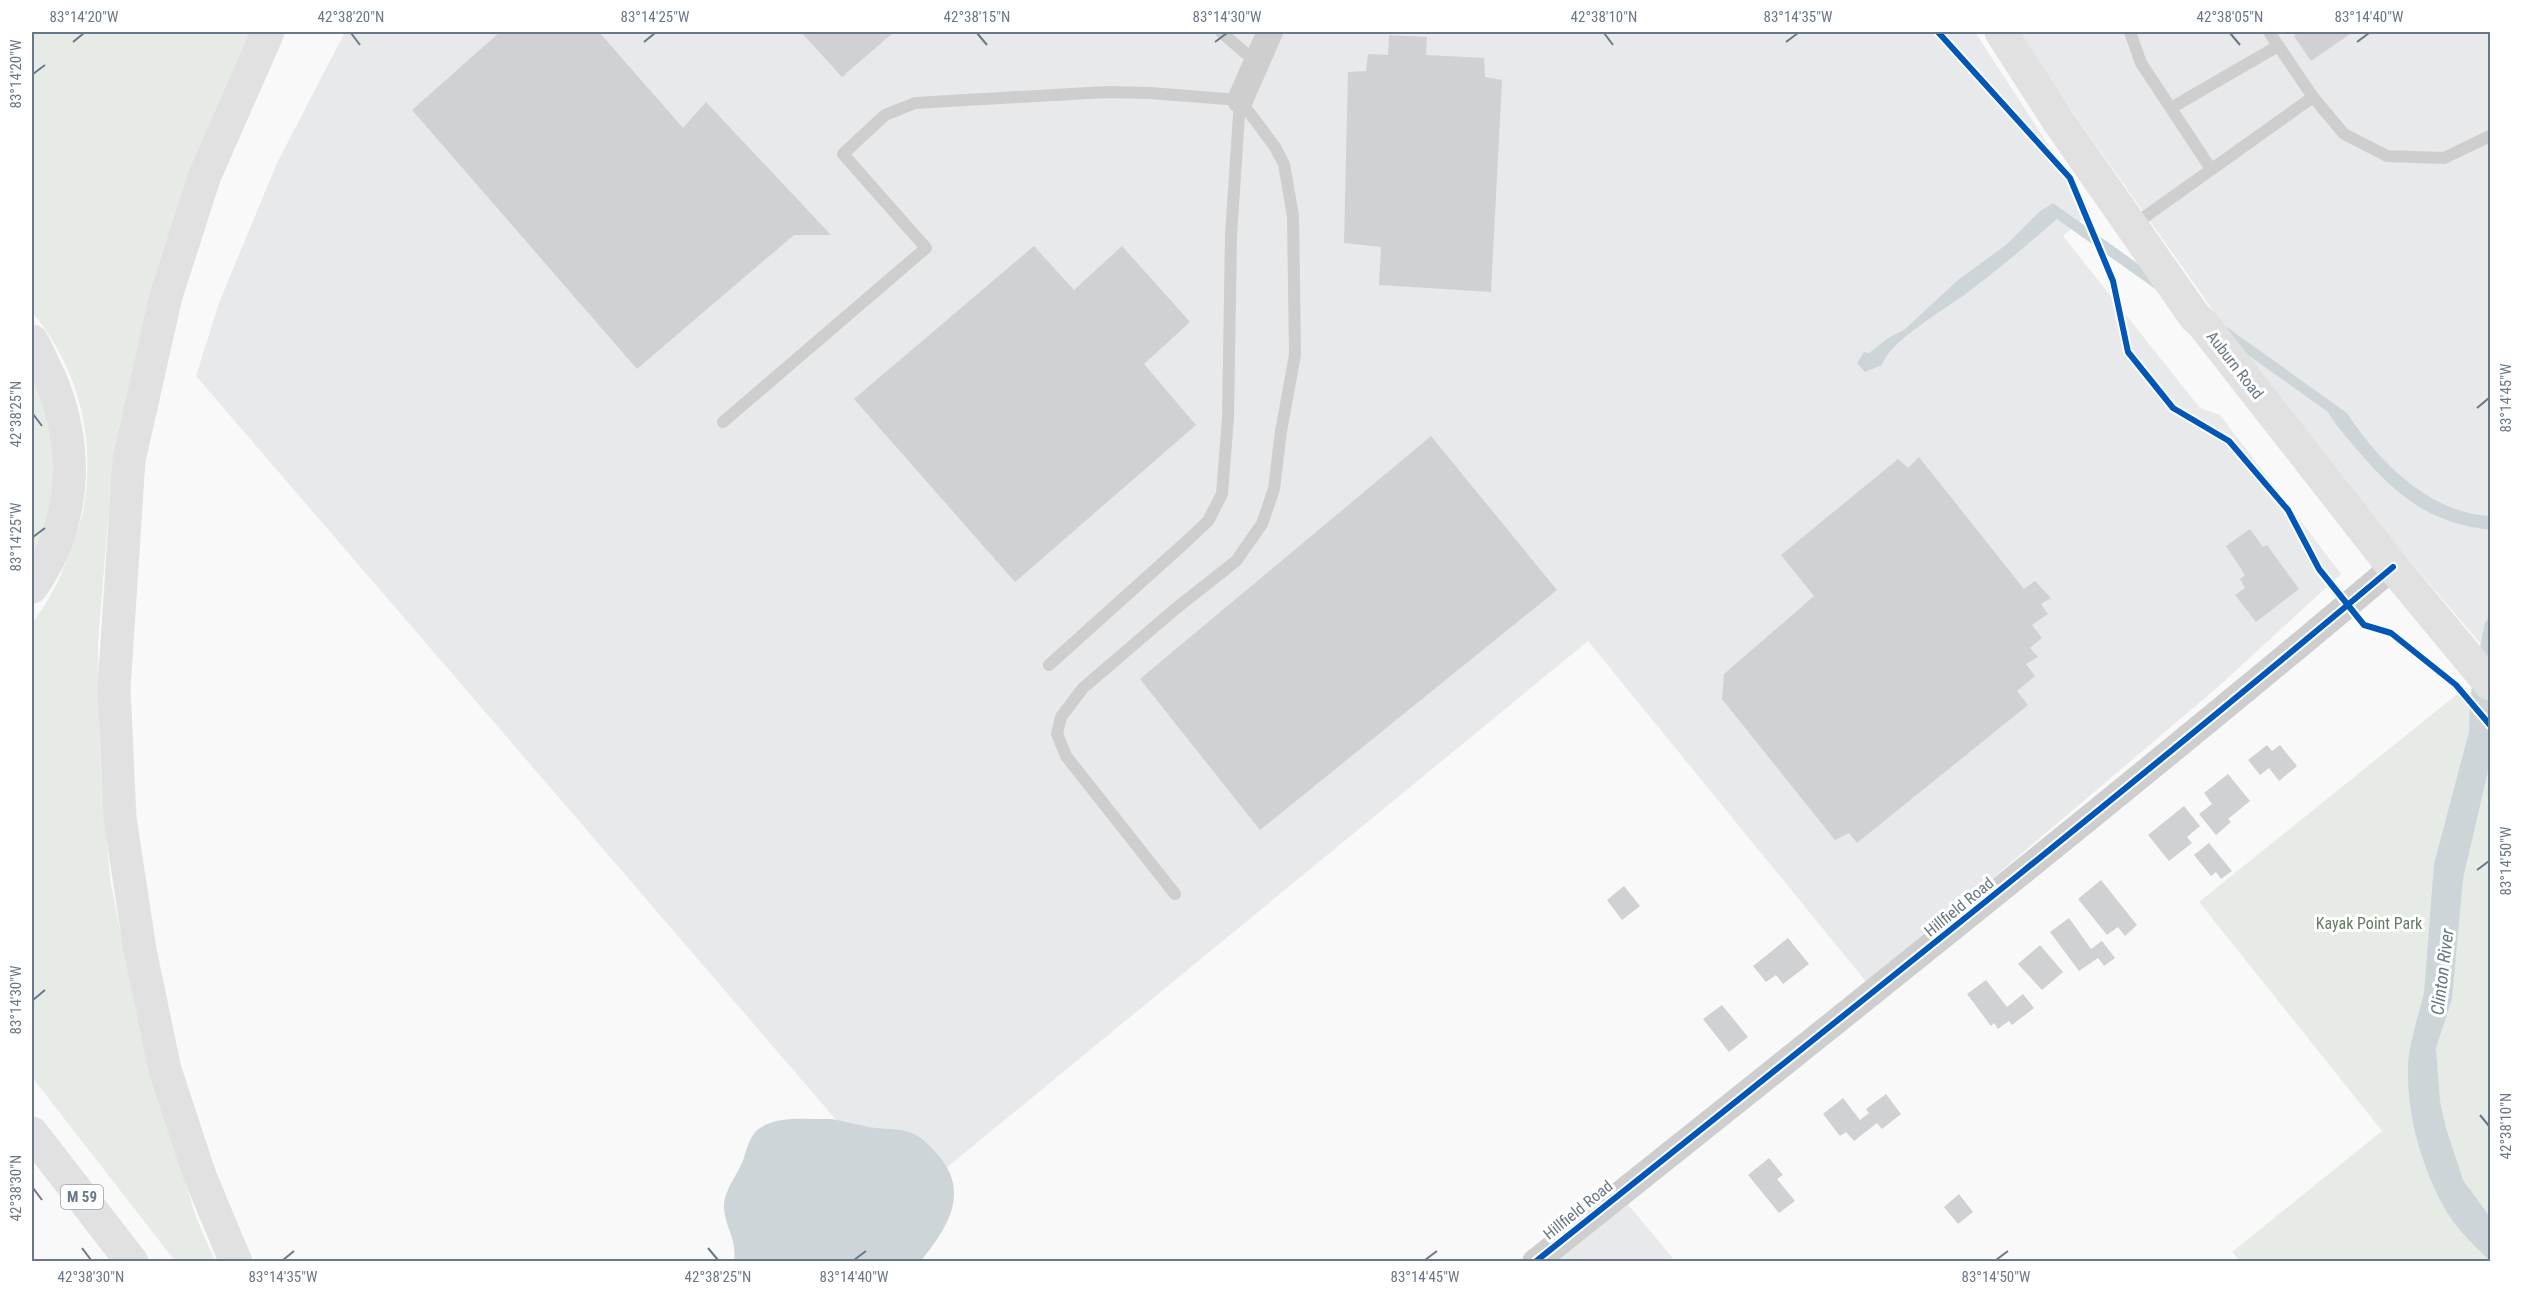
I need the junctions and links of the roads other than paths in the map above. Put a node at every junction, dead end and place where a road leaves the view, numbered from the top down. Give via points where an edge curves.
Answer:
1 (268, 32) edge
2 (1221, 32) edge
3 (1270, 32) edge
4 (2001, 32) edge
5 (2130, 32) edge
6 (2269, 32) edge
7 (2278, 46) junction
8 (1257, 63) junction
9 (2313, 97) junction
10 (1240, 100) junction
11 (2171, 108) junction
12 (2490, 136) edge
13 (2211, 168) junction
14 (2132, 226) junction
15 (32, 341) edge
16 (723, 422) dead end
17 (2393, 567) junction
18 (32, 587) edge
19 (1050, 665) dead end
20 (2490, 684) edge
21 (1175, 894) dead end
22 (32, 1133) edge
23 (132, 1262) edge
24 (236, 1262) edge
25 (1535, 1262) edge

1 - 24 main road via 205,175 166,296 129,460 114,689 120,818 140,950 163,1059 200,1176
2 - 8 lane
3 - 8 street
4 - 14 main road, Auburn Road
5 - 11 lane via 2141,63
6 - 7 lane
7 - 9 lane
7 - 11 lane
8 - 10 street
9 - 12 lane via 2344,134 2387,156 2444,158
9 - 13 lane
10 - 16 lane via 1106,92 915,103 885,115 843,154 926,248
10 - 19 lane via 1222,494 1208,521
10 - 21 lane via 1284,164 1293,216 1295,355 1274,489 1262,524 1236,561 1083,688 1061,717 1057,734 1066,756
11 - 13 lane
13 - 14 lane
14 - 17 main road, Auburn Road via 2195,317
15 - 18 main road via 63,409 71,456 65,516 45,567
17 - 20 main road, Auburn Road
17 - 25 street, Hillfield Road via 2020,875
22 - 23 main road, M 59

